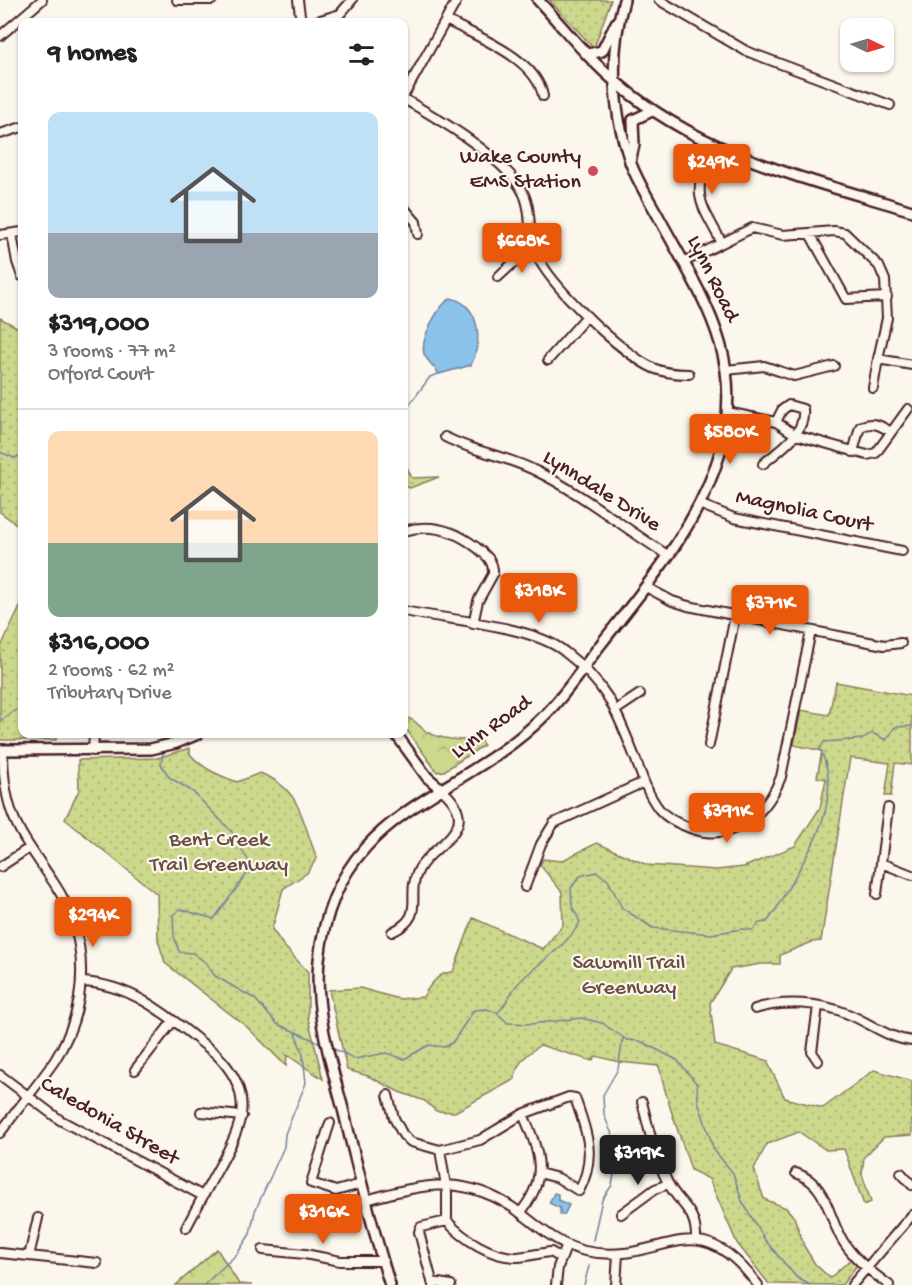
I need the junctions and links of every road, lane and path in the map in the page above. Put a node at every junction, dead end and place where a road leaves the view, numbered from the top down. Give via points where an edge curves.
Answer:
1 (42, 0) edge
2 (177, 0) edge
3 (212, 0) edge
4 (298, 0) edge
5 (352, 0) edge
6 (457, 0) edge
7 (538, 0) edge
8 (624, 0) edge
9 (659, 0) edge
10 (620, 15) junction
11 (21, 18) edge
12 (300, 18) edge
13 (327, 18) edge
14 (446, 20) junction
15 (18, 21) edge
16 (0, 36) edge
17 (588, 54) junction
18 (614, 82) junction
19 (408, 90) edge
20 (543, 96) dead end
21 (408, 100) edge
22 (890, 105) dead end
23 (652, 111) junction
24 (18, 128) edge
25 (0, 134) edge
26 (712, 145) junction
27 (630, 162) junction
28 (912, 211) edge
29 (408, 213) edge
30 (18, 233) edge
31 (12, 234) junction
32 (418, 234) dead end
33 (810, 234) junction
34 (0, 235) edge
35 (722, 243) junction
36 (536, 254) junction
37 (684, 262) junction
38 (18, 267) edge
39 (498, 277) dead end
40 (887, 297) junction
41 (587, 316) junction
42 (878, 359) junction
43 (548, 360) dead end
44 (912, 365) edge
45 (834, 366) dead end
46 (726, 370) junction
47 (689, 374) dead end
48 (873, 388) dead end
49 (908, 409) dead end
50 (727, 412) junction
51 (776, 422) junction
52 (891, 432) junction
53 (796, 435) junction
54 (446, 437) dead end
55 (853, 452) junction
56 (762, 464) dead end
57 (699, 504) junction
58 (408, 530) edge
59 (902, 551) dead end
60 (669, 556) junction
61 (646, 587) junction
62 (408, 611) edge
63 (735, 616) junction
64 (473, 624) junction
65 (812, 631) junction
66 (901, 643) dead end
67 (583, 668) junction
68 (640, 694) dead end
69 (616, 710) junction
70 (94, 738) edge
71 (186, 738) edge
72 (399, 738) edge
73 (710, 745) dead end
74 (1, 750) edge
75 (93, 751) junction
76 (644, 782) junction
77 (440, 788) junction
78 (888, 808) dead end
79 (29, 848) junction
80 (881, 863) junction
81 (0, 867) edge
82 (912, 875) edge
83 (525, 887) dead end
84 (877, 894) dead end
85 (105, 908) dead end
86 (73, 920) junction
87 (392, 932) dead end
88 (81, 982) junction
89 (818, 1006) junction
90 (755, 1009) dead end
91 (173, 1021) junction
92 (912, 1041) edge
93 (818, 1061) dead end
94 (135, 1071) dead end
95 (0, 1075) edge
96 (388, 1095) dead end
97 (27, 1097) junction
98 (642, 1102) dead end
99 (201, 1112) dead end
100 (523, 1114) junction
101 (242, 1116) junction
102 (330, 1123) dead end
103 (0, 1133) edge
104 (440, 1150) junction
105 (539, 1173) junction
106 (796, 1173) dead end
107 (901, 1173) dead end
108 (362, 1184) junction
109 (445, 1184) junction
110 (668, 1184) junction
111 (912, 1185) edge
112 (203, 1196) junction
113 (366, 1200) junction
114 (520, 1213) junction
115 (621, 1214) dead end
116 (912, 1215) edge
117 (38, 1218) dead end
118 (447, 1221) junction
119 (186, 1228) dead end
120 (696, 1240) junction
121 (567, 1245) junction
122 (263, 1250) dead end
123 (0, 1253) edge
124 (618, 1254) junction
125 (29, 1256) junction
126 (561, 1258) junction
127 (382, 1261) junction
128 (98, 1263) dead end
129 (867, 1266) junction
130 (432, 1283) edge
131 (390, 1285) edge
132 (451, 1285) edge
133 (556, 1285) edge
134 (616, 1285) edge
135 (758, 1285) edge
136 (852, 1285) edge
137 (888, 1285) edge

1 - 11 street
2 - 3 street
4 - 12 street
5 - 13 street via 340,14
6 - 14 street
7 - 17 main road
8 - 10 main road, Lynn Road
9 - 22 street via 783,68
10 - 17 main road via 602,51
10 - 18 main road, Lynn Road
14 - 19 street
14 - 20 street via 534,72
15 - 16 street
17 - 18 main road
18 - 23 main road
18 - 27 main road, Lynn Road
21 - 36 street via 451,127 516,181 530,213
23 - 26 main road
23 - 27 main road via 633,120
24 - 25 street
26 - 28 main road via 743,159
26 - 35 street via 699,177 699,193
27 - 37 main road, Lynn Road
29 - 32 street via 416,222
30 - 31 street
31 - 34 street
31 - 38 street
33 - 35 street via 783,235 752,228
33 - 40 street via 834,231 852,237 879,266
33 - 40 street via 846,299
35 - 37 street
36 - 39 street via 512,264
36 - 41 street via 563,292
37 - 46 main road, Lynn Road via 716,324
40 - 42 street via 887,318
41 - 43 street
41 - 47 street via 647,365 669,373
42 - 44 street
42 - 48 street
45 - 46 street via 794,376 764,366
46 - 50 main road, Lynn Road
49 - 52 street
50 - 51 street
50 - 57 main road, Lynn Road via 719,455
51 - 53 street
51 - 53 street via 789,405 803,409 804,420
52 - 55 street via 876,453
52 - 55 street via 879,424 860,427
53 - 55 street
53 - 56 street
54 - 60 street, Lynndale Drive via 515,461 559,483
57 - 59 street, Magnolia Court via 734,518
57 - 60 main road, Lynn Road
58 - 64 street via 424,527 451,532 485,554 497,568 478,601
60 - 61 main road, Lynn Road
61 - 63 street via 672,601
61 - 67 main road, Lynn Road
62 - 64 street
63 - 65 street
63 - 73 street
64 - 67 street via 546,640
65 - 66 street via 884,645
65 - 76 street via 781,777 767,805 754,819 723,832 696,831 667,817
67 - 69 street via 596,678
67 - 77 main road, Lynn Road via 546,714 508,745
68 - 69 street
69 - 76 street
70 - 75 street
71 - 75 main road via 158,747
72 - 77 main road via 427,777
74 - 75 main road
74 - 79 street via 14,823
76 - 83 street via 554,823 541,844
77 - 87 street via 455,804 455,831 418,871 413,913 409,922
77 - 108 main road, Lynn Road via 387,825 359,856 329,912 323,936 318,976 320,1012
78 - 80 street
79 - 81 street
79 - 86 street via 54,883
80 - 82 street
80 - 84 street
85 - 86 street
86 - 88 street via 81,952
88 - 91 street via 126,990
88 - 97 street via 76,1011 64,1042
89 - 90 street via 771,1004
89 - 92 street via 835,1009 882,1033
89 - 93 street via 812,1052
91 - 94 street
91 - 101 street via 226,1064 238,1085
95 - 97 street, Caledonia Street
96 - 104 street via 403,1134 411,1142
97 - 103 street
97 - 112 street, Caledonia Street via 74,1128
98 - 110 street
99 - 101 street
100 - 104 street via 480,1140
100 - 105 street via 539,1153
100 - 105 street via 575,1098 586,1134 589,1173 579,1191 558,1178
101 - 112 street
102 - 108 street via 311,1183 336,1191
104 - 109 street
105 - 114 street
106 - 129 street via 810,1178 821,1192 846,1247
107 - 111 street
108 - 113 main road, Lynn Road
109 - 113 street
109 - 114 street via 473,1187
109 - 118 street
110 - 115 street
110 - 120 street via 690,1209
112 - 119 street
113 - 127 main road, Lynn Road
114 - 121 street
116 - 129 street
117 - 125 street
118 - 126 street via 461,1234 494,1252 516,1257 551,1252
118 - 130 street via 421,1227 419,1232
120 - 124 street
120 - 135 street via 728,1251
121 - 124 street
121 - 126 street
122 - 127 street via 340,1261
123 - 125 street
124 - 134 street
125 - 128 street
126 - 133 street
127 - 131 main road, Lynn Road
129 - 136 street
129 - 137 street
130 - 132 street

